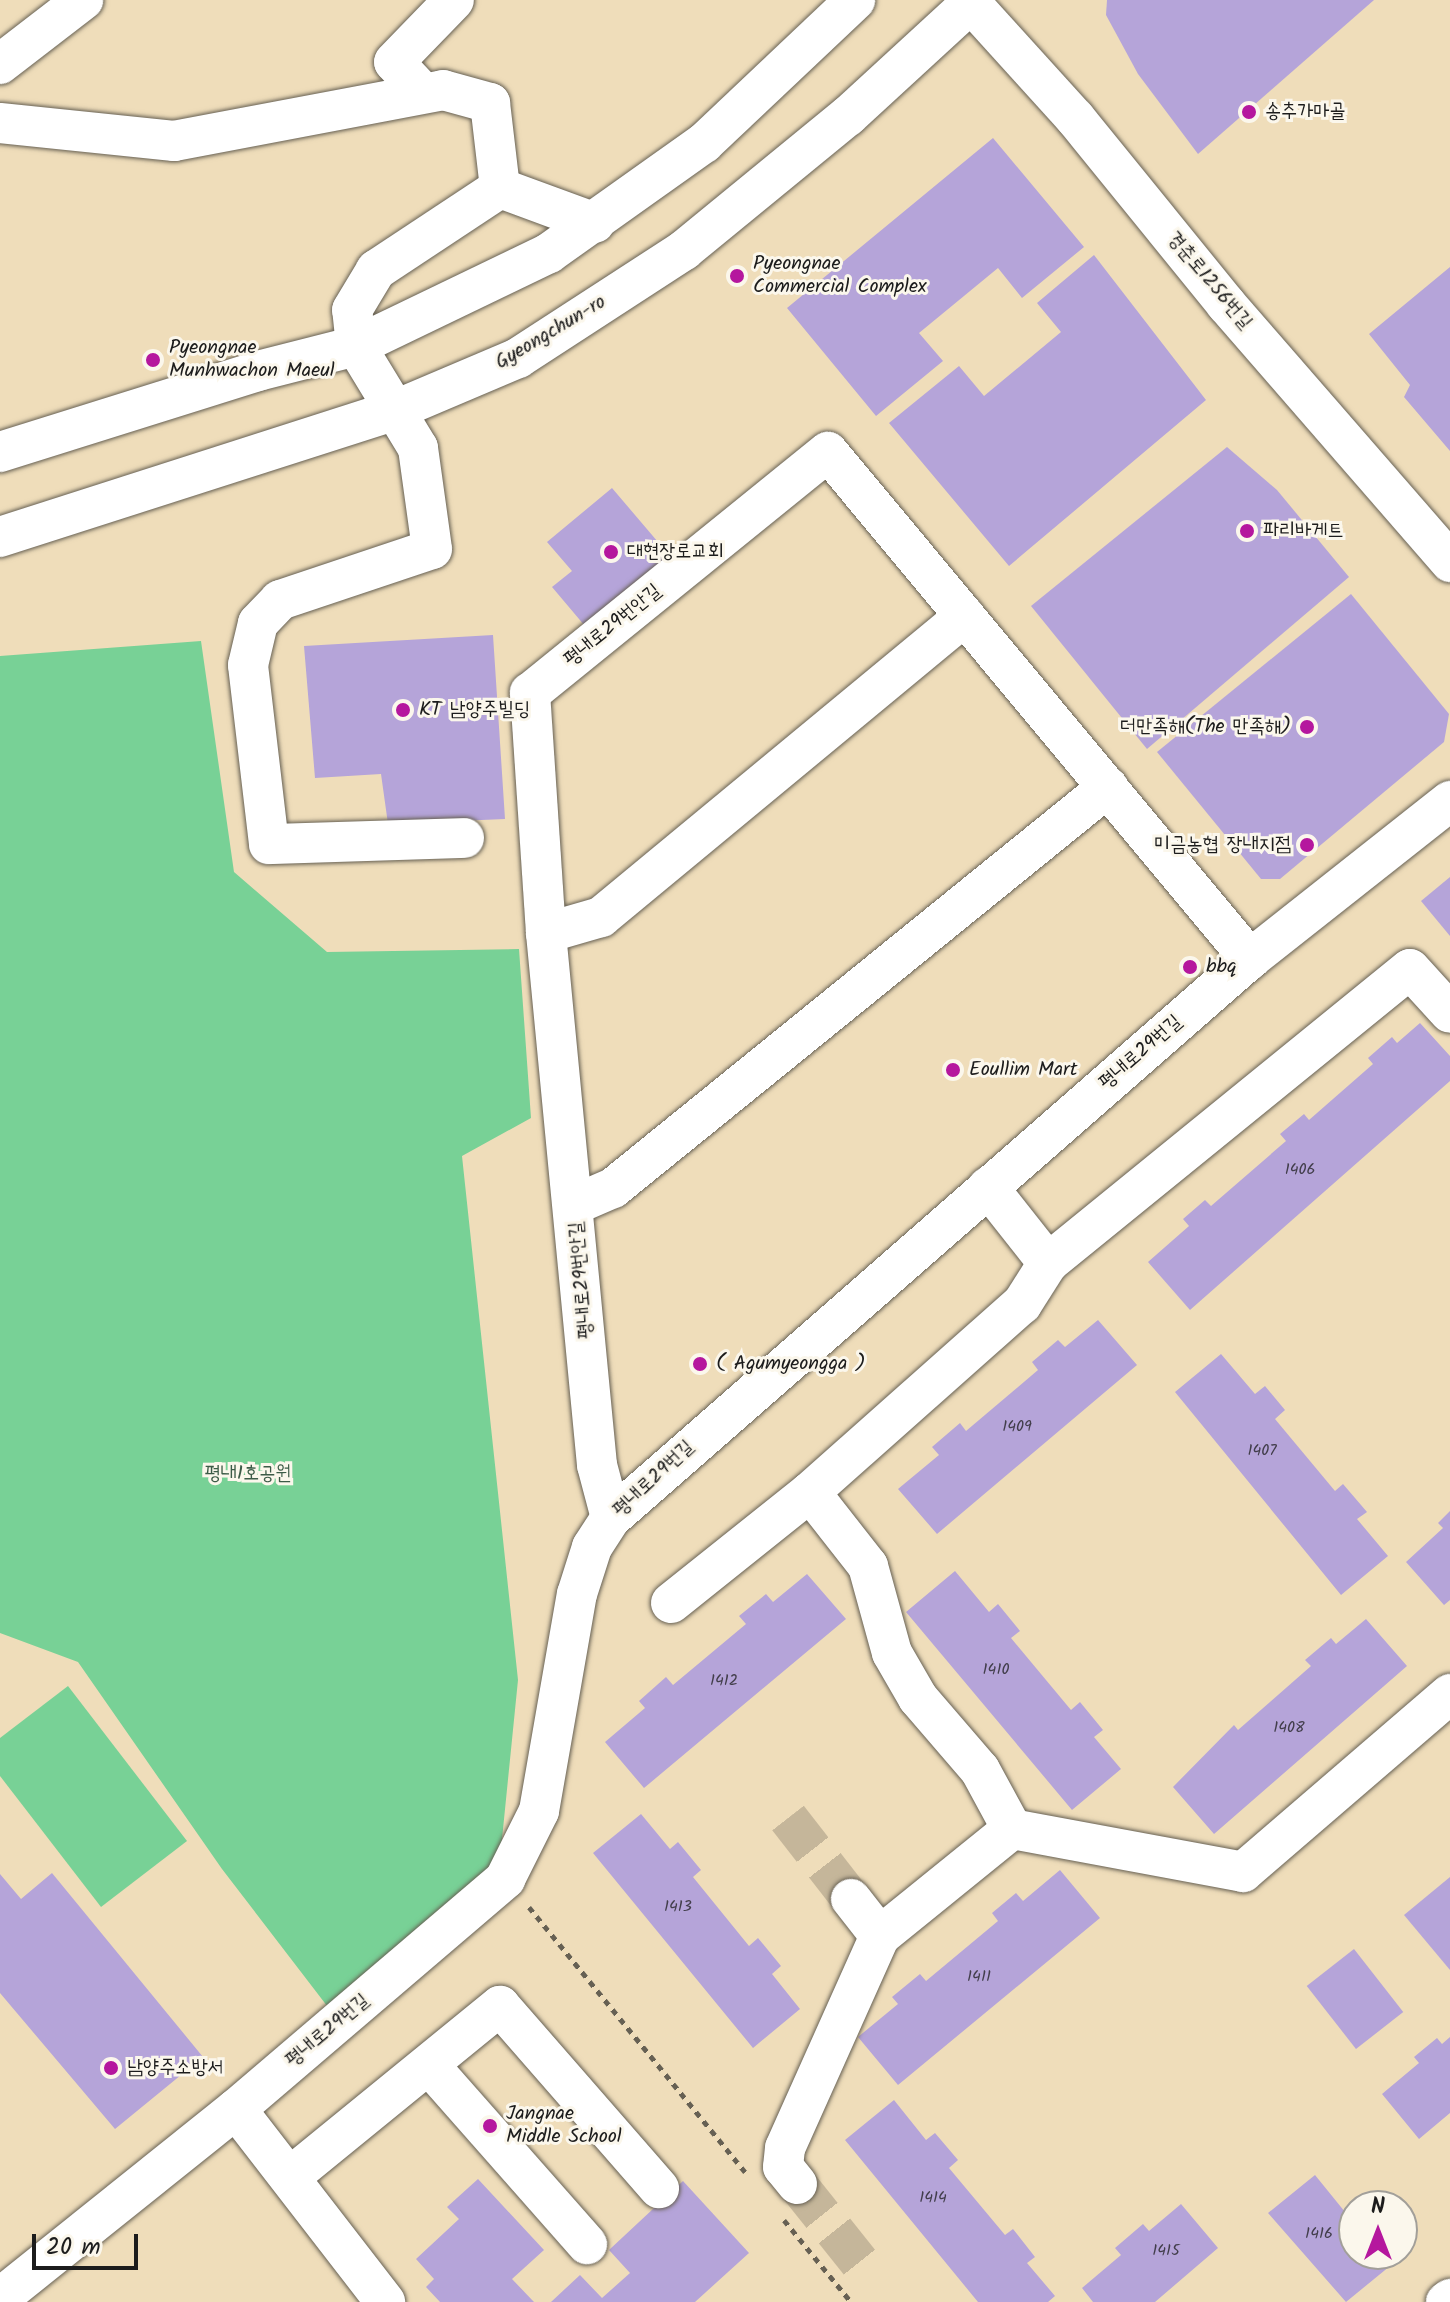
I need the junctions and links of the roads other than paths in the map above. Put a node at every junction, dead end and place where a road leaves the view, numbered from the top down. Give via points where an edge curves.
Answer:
1 (83, 0) edge
2 (454, 0) edge
3 (855, 0) edge
4 (971, 1) edge
5 (0, 64) edge
6 (423, 93) junction
7 (0, 123) edge
8 (500, 188) junction
9 (595, 223) junction
10 (356, 346) junction
11 (393, 411) junction
12 (0, 452) edge
13 (0, 537) edge
14 (1450, 562) edge
15 (965, 616) junction
16 (1108, 787) junction
17 (1450, 801) edge
18 (464, 838) dead end
19 (546, 933) junction
20 (1250, 959) junction
21 (1450, 1013) edge
22 (988, 1187) junction
23 (576, 1204) junction
24 (1048, 1263) junction
25 (810, 1492) junction
26 (611, 1518) junction
27 (671, 1603) dead end
28 (1450, 1694) edge
29 (1012, 1829) junction
30 (851, 1899) tunnel mouth
31 (880, 1936) junction
32 (429, 2065) junction
33 (236, 2109) junction
34 (290, 2177) junction
35 (659, 2188) dead end
36 (789, 2201) tunnel mouth
37 (587, 2244) dead end
38 (0, 2298) edge
39 (385, 2302) edge

1 - 5 street
2 - 6 street via 394,62
3 - 9 street via 704,143
4 - 11 street, Gyeongchun-ro via 848,116 684,250 518,358
4 - 14 street, 경춘로1256번길
6 - 7 street via 174,141
6 - 8 street via 443,90 490,103
8 - 9 street
8 - 10 street via 376,270 352,310
9 - 10 street via 461,299
10 - 11 street
10 - 12 street via 258,371
11 - 13 street, Gyeongchun-ro
11 - 18 street via 418,448 432,549 280,600 258,623 248,665 269,844
15 - 16 street, 평내로29번안길
15 - 19 street via 601,917
15 - 19 street, 평내로29번안길 via 828,452 530,693
16 - 20 street, 평내로29번안길
16 - 23 street via 613,1188
17 - 20 street, 평내로29번길
19 - 23 street, 평내로29번안길
20 - 22 street, 평내로29번길
21 - 24 street via 1410,969
22 - 24 street
22 - 26 street, 평내로29번길
23 - 26 street, 평내로29번안길 via 597,1465
24 - 25 street via 1022,1304
25 - 27 street
25 - 29 street via 868,1566 892,1653 918,1698 980,1770
26 - 33 street, 평내로29번길 via 592,1547 577,1594 539,1811 505,1879
28 - 29 street via 1243,1872
29 - 31 street
30 - 31 street
31 - 36 street via 785,2148
32 - 34 street
32 - 35 street via 500,2006
32 - 37 street
33 - 34 street
33 - 38 street, 평내로29번길
34 - 39 street

